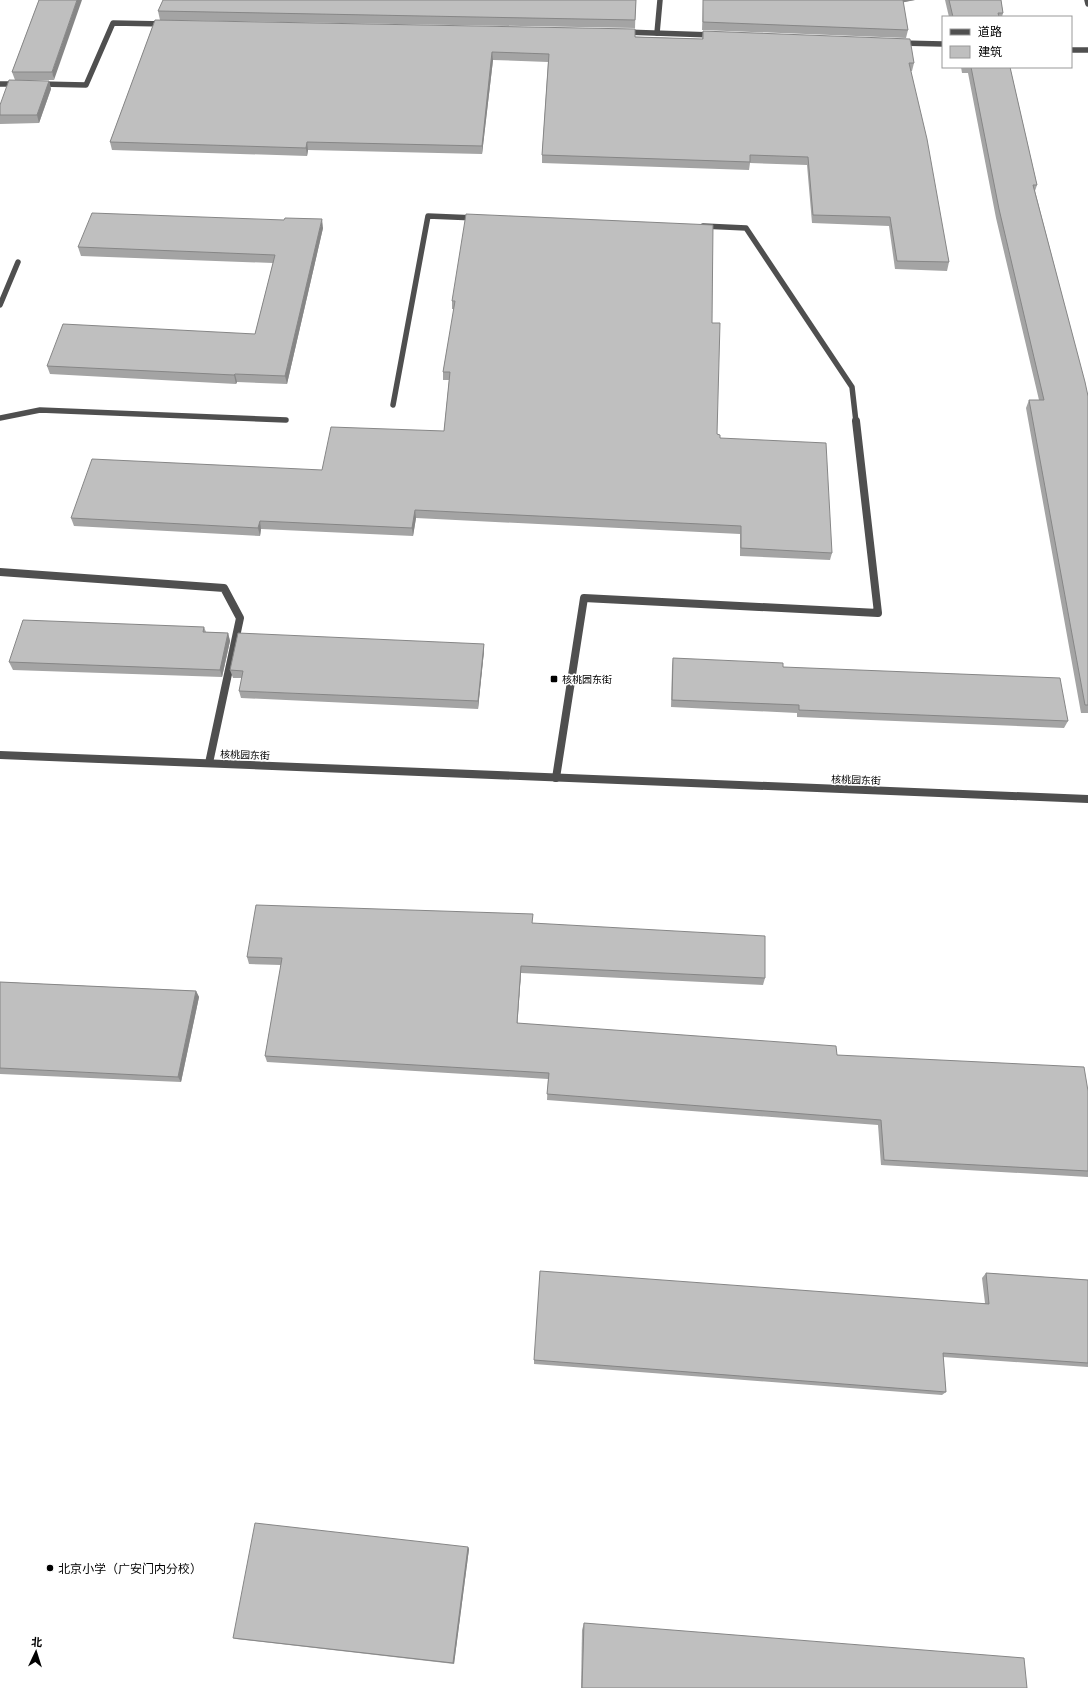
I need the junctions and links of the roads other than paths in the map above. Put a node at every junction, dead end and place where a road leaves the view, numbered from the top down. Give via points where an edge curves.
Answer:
1 (660, 0) edge
2 (1087, 0) edge
3 (1088, 4) edge
4 (169, 24) edge
5 (617, 32) edge
6 (657, 33) junction
7 (721, 36) edge
8 (895, 42) edge
9 (942, 44) edge
10 (1072, 50) edge
11 (1088, 50) edge
12 (0, 84) edge
13 (23, 84) edge
14 (31, 84) edge
15 (484, 218) edge
16 (699, 226) edge
17 (18, 262) dead end
18 (0, 305) edge
19 (393, 405) dead end
20 (0, 418) edge
21 (286, 420) dead end
22 (0, 572) edge
23 (0, 755) edge
24 (209, 763) junction
25 (556, 778) junction
26 (1088, 799) edge

1 - 6 street
2 - 3 street
4 - 14 street via 114,22 86,85
5 - 6 street
6 - 7 street
8 - 9 street
10 - 11 street
12 - 13 street
15 - 19 street via 428,216
16 - 25 street via 746,228 852,387 878,613 584,598
17 - 18 street
20 - 21 street via 40,410
22 - 24 street via 224,588 240,618
23 - 24 street, 核桃园东街
24 - 25 street, 核桃园东街
25 - 26 street, 核桃园东街

